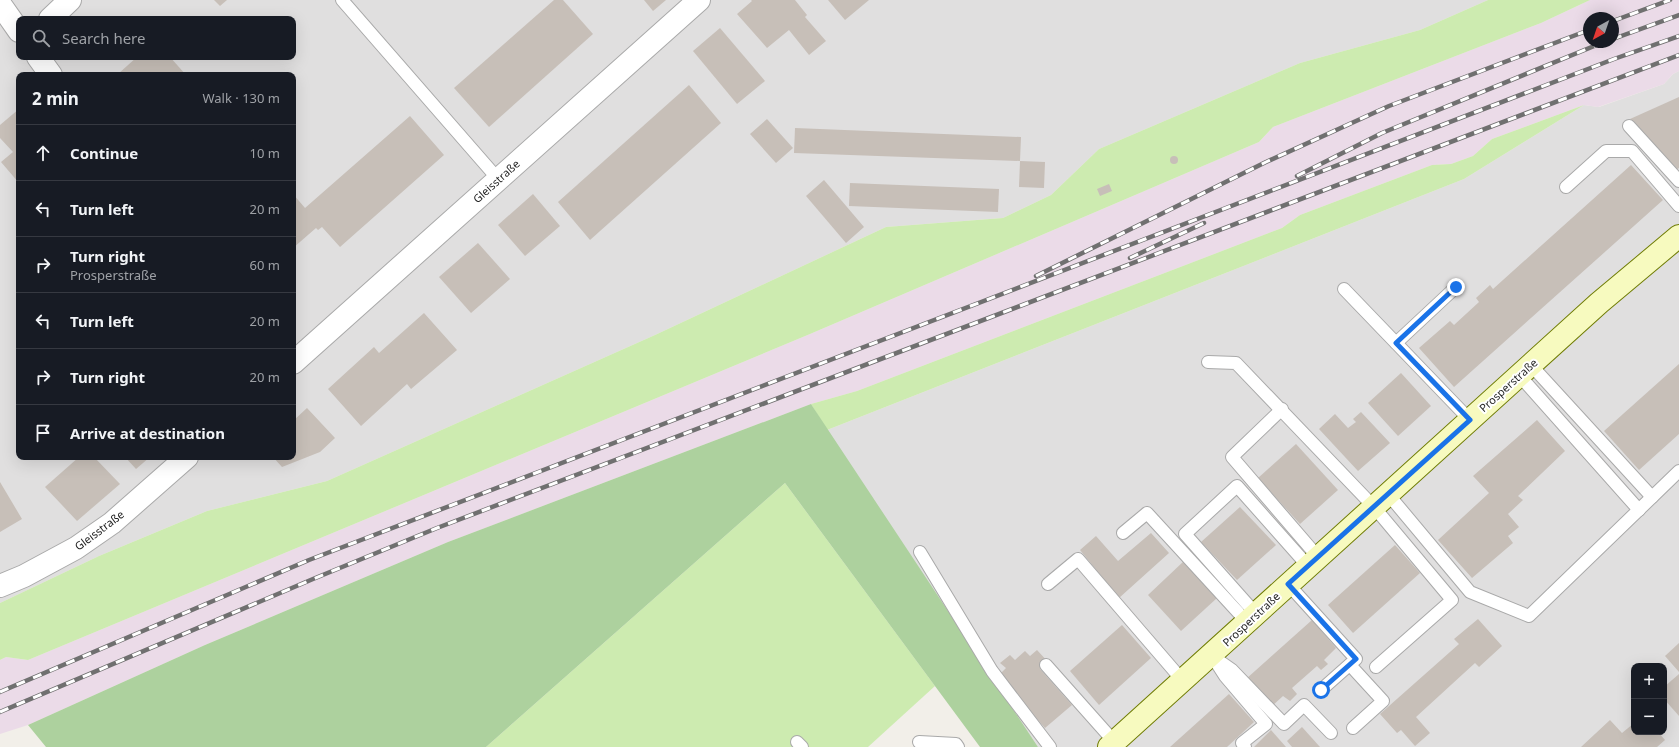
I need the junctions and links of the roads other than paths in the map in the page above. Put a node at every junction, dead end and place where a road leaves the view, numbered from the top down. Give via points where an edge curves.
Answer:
1 (70, 0) edge
2 (342, 0) edge
3 (699, 0) edge
4 (0, 4) edge
5 (53, 16) edge
6 (16, 27) edge
7 (40, 60) edge
8 (49, 72) edge
9 (1628, 126) dead end
10 (1678, 177) edge
11 (498, 179) junction
12 (1566, 187) dead end
13 (1679, 206) edge
14 (1679, 236) edge
15 (1456, 287) dead end
16 (1344, 289) dead end
17 (1396, 343) junction
18 (296, 358) edge
19 (1208, 362) dead end
20 (1525, 370) junction
21 (1282, 409) junction
22 (1470, 420) junction
23 (184, 460) edge
24 (1679, 471) edge
25 (1652, 497) junction
26 (1381, 500) junction
27 (1639, 510) junction
28 (1123, 533) dead end
29 (920, 552) dead end
30 (1313, 561) junction
31 (1048, 584) dead end
32 (1288, 584) junction
33 (0, 586) edge
34 (1252, 618) junction
35 (1212, 656) junction
36 (1046, 665) dead end
37 (1350, 665) junction
38 (1376, 667) dead end
39 (1183, 681) junction
40 (1321, 690) dead end
41 (1353, 728) dead end
42 (1330, 733) dead end
43 (919, 742) dead end
44 (1114, 745) edge
45 (958, 747) edge
46 (1050, 747) edge
47 (1245, 747) edge

1 - 5 street
2 - 11 lane
3 - 11 street, Gleisstraße
4 - 6 street
7 - 8 street
9 - 10 lane
11 - 18 street, Gleisstraße
12 - 13 lane via 1606,151 1632,151
14 - 20 main road, Prosperstraße
15 - 17 lane
16 - 17 lane
17 - 22 lane
19 - 21 lane via 1236,363
20 - 22 main road, Prosperstraße
20 - 25 lane
20 - 27 lane
21 - 26 lane
21 - 30 lane via 1232,457
22 - 26 main road, Prosperstraße
23 - 33 street, Gleisstraße via 112,523 76,548
24 - 25 lane
25 - 27 lane
26 - 27 lane via 1470,592 1529,616
26 - 30 main road, Prosperstraße
26 - 38 lane via 1452,600
28 - 34 lane via 1147,513
29 - 46 lane via 992,671
30 - 32 main road, Prosperstraße
30 - 34 lane via 1237,486 1185,534
31 - 39 lane via 1078,559
32 - 34 main road, Prosperstraße
32 - 37 lane via 1356,659
34 - 35 main road, Prosperstraße
35 - 39 main road, Prosperstraße
35 - 42 lane via 1232,670 1284,724 1304,705
35 - 47 lane via 1225,676 1266,724 1242,743
36 - 44 lane
37 - 40 lane
37 - 41 lane via 1383,702
39 - 44 main road, Prosperstraße
43 - 45 lane via 956,744

